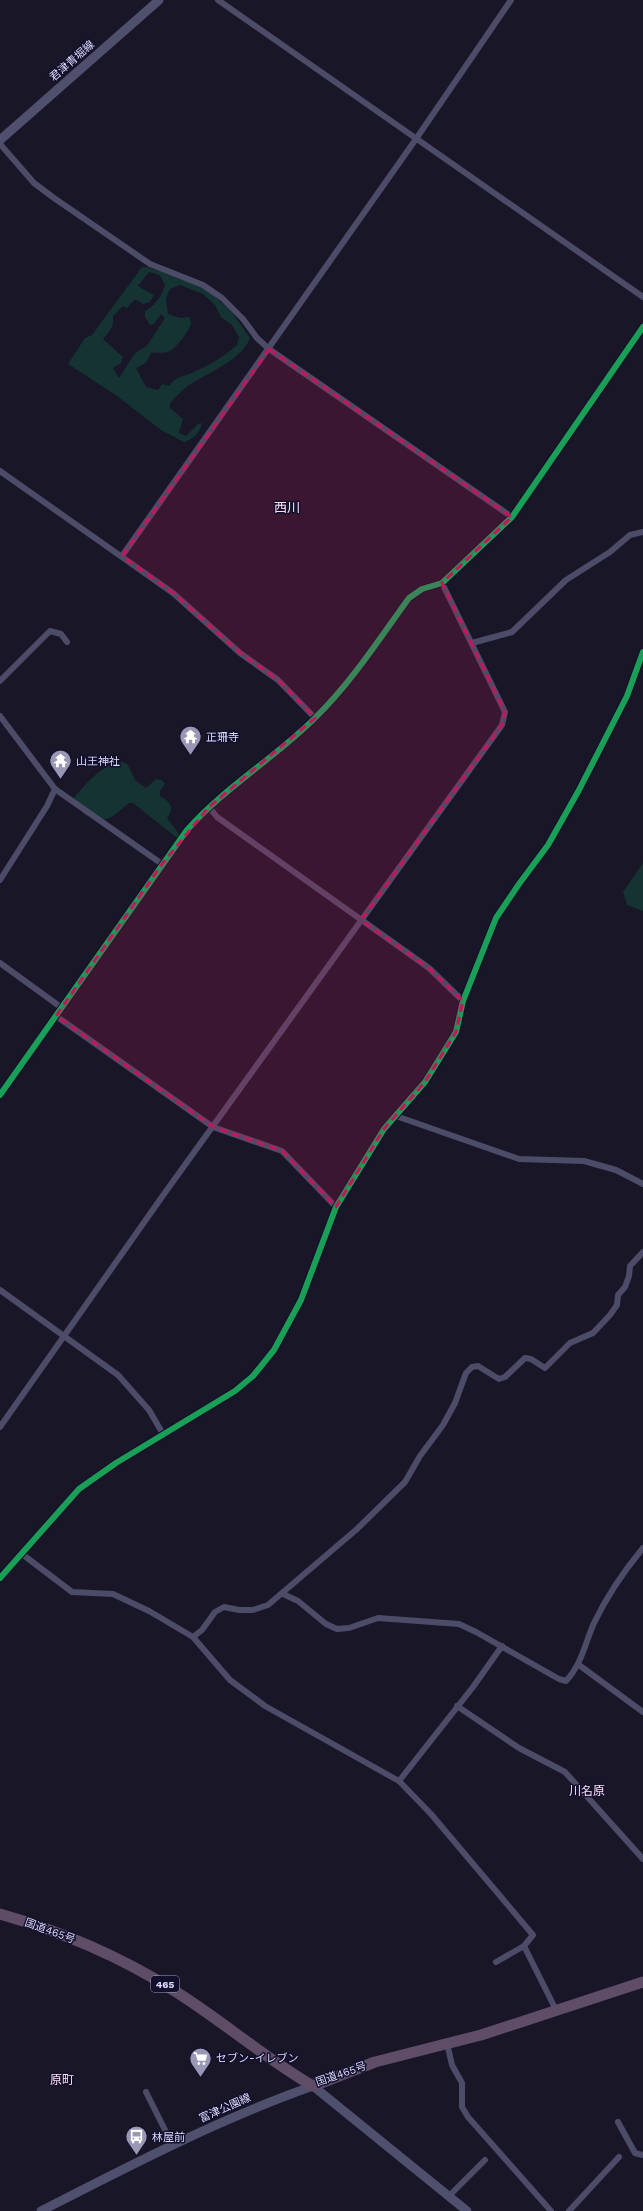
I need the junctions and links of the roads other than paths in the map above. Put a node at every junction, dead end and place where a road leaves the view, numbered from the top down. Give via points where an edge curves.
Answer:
1 (159, 0) edge
2 (218, 0) edge
3 (511, 0) edge
4 (416, 139) junction
5 (0, 140) edge
6 (0, 144) edge
7 (643, 297) edge
8 (643, 327) edge
9 (269, 349) junction
10 (0, 471) edge
11 (512, 517) junction
12 (643, 532) edge
13 (122, 556) junction
14 (442, 583) junction
15 (67, 642) dead end
16 (472, 643) junction
17 (643, 652) edge
18 (0, 681) edge
19 (0, 716) edge
20 (315, 718) junction
21 (56, 789) junction
22 (209, 807) junction
23 (162, 864) junction
24 (0, 880) edge
25 (361, 920) junction
26 (0, 963) edge
27 (463, 1001) junction
28 (62, 1008) junction
29 (56, 1016) junction
30 (0, 1095) edge
31 (396, 1116) junction
32 (213, 1128) junction
33 (643, 1184) edge
34 (336, 1207) junction
35 (643, 1252) edge
36 (0, 1290) edge
37 (65, 1336) junction
38 (0, 1427) edge
39 (163, 1434) junction
40 (643, 1548) edge
41 (22, 1554) junction
42 (0, 1578) edge
43 (283, 1594) junction
44 (193, 1637) junction
45 (502, 1646) junction
46 (579, 1665) junction
47 (457, 1706) junction
48 (643, 1712) edge
49 (398, 1780) junction
50 (643, 1859) edge
51 (0, 1914) edge
52 (524, 1946) junction
53 (496, 1962) dead end
54 (643, 1982) edge
55 (556, 2010) junction
56 (447, 2043) junction
57 (313, 2086) junction
58 (146, 2092) dead end
59 (618, 2122) dead end
60 (173, 2146) junction
61 (643, 2155) edge
62 (619, 2157) dead end
63 (485, 2160) dead end
64 (449, 2196) junction
65 (548, 2210) edge
66 (41, 2211) edge
67 (467, 2211) edge
68 (569, 2211) edge

1 - 5 main road, 君津青堀線
2 - 4 street
3 - 4 street
4 - 7 street
4 - 9 street
6 - 9 street via 34,183 54,198 150,264 203,285 222,298
8 - 11 street
9 - 11 street
9 - 13 street
10 - 13 street
11 - 14 street
12 - 16 street via 630,535 610,552 566,580 512,632
13 - 20 street via 173,593 240,653 278,680
14 - 16 street
14 - 20 street via 422,589 409,598 335,696
15 - 18 street via 61,634 50,631
16 - 25 street via 505,712 502,725
17 - 27 street via 627,696 579,790 548,845 496,918
19 - 21 street
20 - 22 street
21 - 23 street
21 - 24 street
22 - 23 street via 187,830
22 - 25 street via 217,817
23 - 28 street
25 - 27 street via 429,968
25 - 32 street
26 - 28 street
27 - 31 street via 456,1032 444,1053 425,1082
28 - 29 street
29 - 30 street
29 - 32 street
31 - 33 street via 519,1159 584,1161 616,1170
31 - 34 street via 384,1129
32 - 34 street via 282,1151
32 - 37 street
34 - 39 street via 301,1300 274,1350 253,1376 235,1391
35 - 43 street via 630,1266 625,1287 618,1295 617,1305 610,1315 593,1333 570,1343 545,1368 525,1358 505,1377 498,1379 478,1366 472,1367 466,1373 455,1403 443,1425 405,1482 353,1533
36 - 37 street
37 - 38 street
37 - 39 street via 118,1375 149,1410
39 - 41 street via 79,1489
40 - 46 street via 617,1581 594,1623
41 - 42 street
41 - 44 street via 72,1592 113,1594 136,1604
43 - 44 street via 268,1605 253,1610 224,1607 215,1612 202,1630
43 - 45 street via 298,1602 326,1624 337,1628 349,1628 378,1618 458,1624
44 - 49 street via 230,1680 265,1706
45 - 46 street via 566,1681
45 - 47 street
46 - 48 street
47 - 49 street
47 - 50 street via 519,1748 565,1772
49 - 52 street via 431,1814 533,1935
51 - 57 highway, 国道465号 / 465 via 65,1935 136,1968 170,1988
52 - 53 street
52 - 55 street
54 - 55 highway, 国道465号
55 - 56 highway, 国道465号 via 481,2035
56 - 57 highway, 国道465号 via 376,2062
56 - 65 street via 452,2064 462,2083 462,2107 468,2117
57 - 60 main road, 富津公園線 via 278,2098
57 - 64 main road
58 - 60 street
59 - 61 street via 635,2153
60 - 66 main road, 富津公園線
62 - 68 street
63 - 64 street
64 - 67 main road

